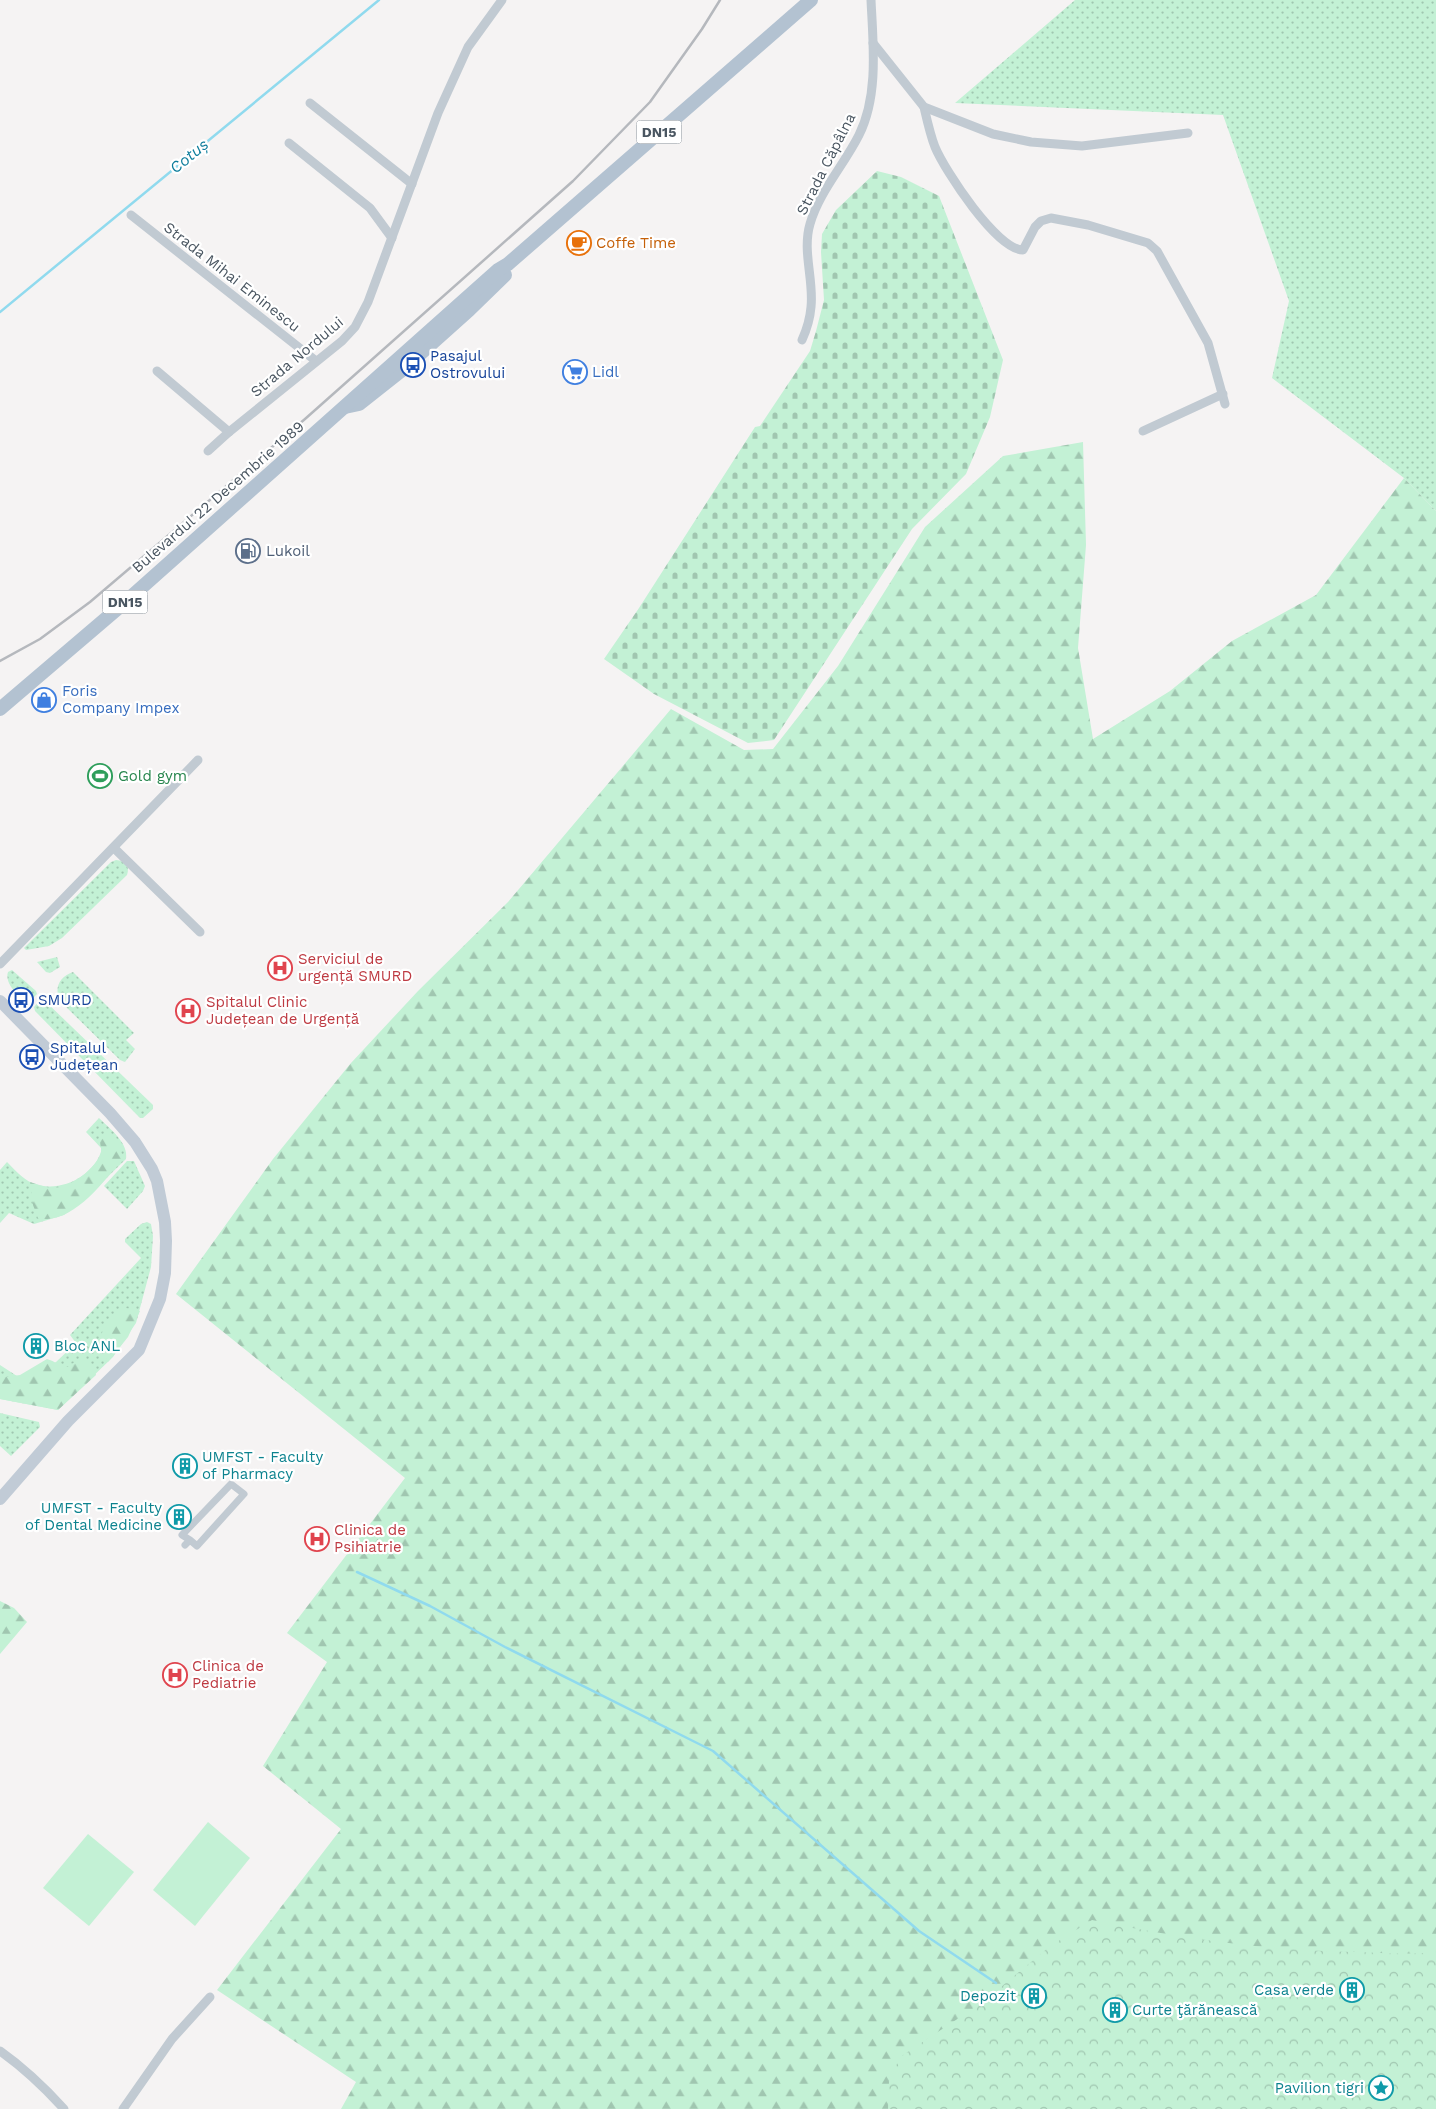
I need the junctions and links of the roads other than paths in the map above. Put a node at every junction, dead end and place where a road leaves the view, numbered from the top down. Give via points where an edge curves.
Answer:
1 (502, 0) edge
2 (811, 0) edge
3 (871, 0) edge
4 (873, 42) junction
5 (310, 103) dead end
6 (924, 107) junction
7 (1188, 133) dead end
8 (289, 143) dead end
9 (412, 184) junction
10 (131, 215) dead end
11 (392, 238) junction
12 (802, 340) dead end
13 (316, 361) junction
14 (157, 371) dead end
15 (1222, 394) junction
16 (1226, 404) dead end
17 (1143, 431) dead end
18 (229, 432) junction
19 (208, 451) dead end
20 (0, 709) edge
21 (198, 760) dead end
22 (114, 848) junction
23 (200, 932) dead end
24 (0, 964) edge
25 (0, 1001) edge
26 (0, 1499) edge
27 (187, 1543) joint
28 (210, 1996) dead end
29 (0, 2051) edge
30 (64, 2109) edge
31 (123, 2109) edge

1 - 9 street, Strada Nordului via 468,47 438,113
2 - 20 main road, Bulevardul 22 Decembrie 1989 / DN15
3 - 4 street, Strada Căpâlna
4 - 6 street
4 - 12 street, Strada Căpâlna via 870,91 863,125 810,224 811,307
5 - 9 street
6 - 7 street via 993,134 1031,142 1082,146
6 - 15 street via 936,147 952,177 987,225 1006,244 1023,250 1035,227 1052,218 1148,243 1157,251 1208,343
8 - 11 street via 370,208
9 - 11 street, Strada Nordului
10 - 13 street, Strada Mihai Eminescu
11 - 13 street, Strada Nordului via 363,314 342,341
13 - 18 street, Strada Nordului
14 - 18 street
15 - 16 street
15 - 17 street
18 - 19 street, Strada Nordului
21 - 22 street
22 - 23 street
22 - 24 street
25 - 26 main road via 110,1112 135,1142 156,1181 166,1241 160,1299 139,1350 68,1421
27 - 27 street via 197,1546 244,1494 231,1484 182,1535
28 - 31 street via 172,2039
29 - 30 street via 43,2086

